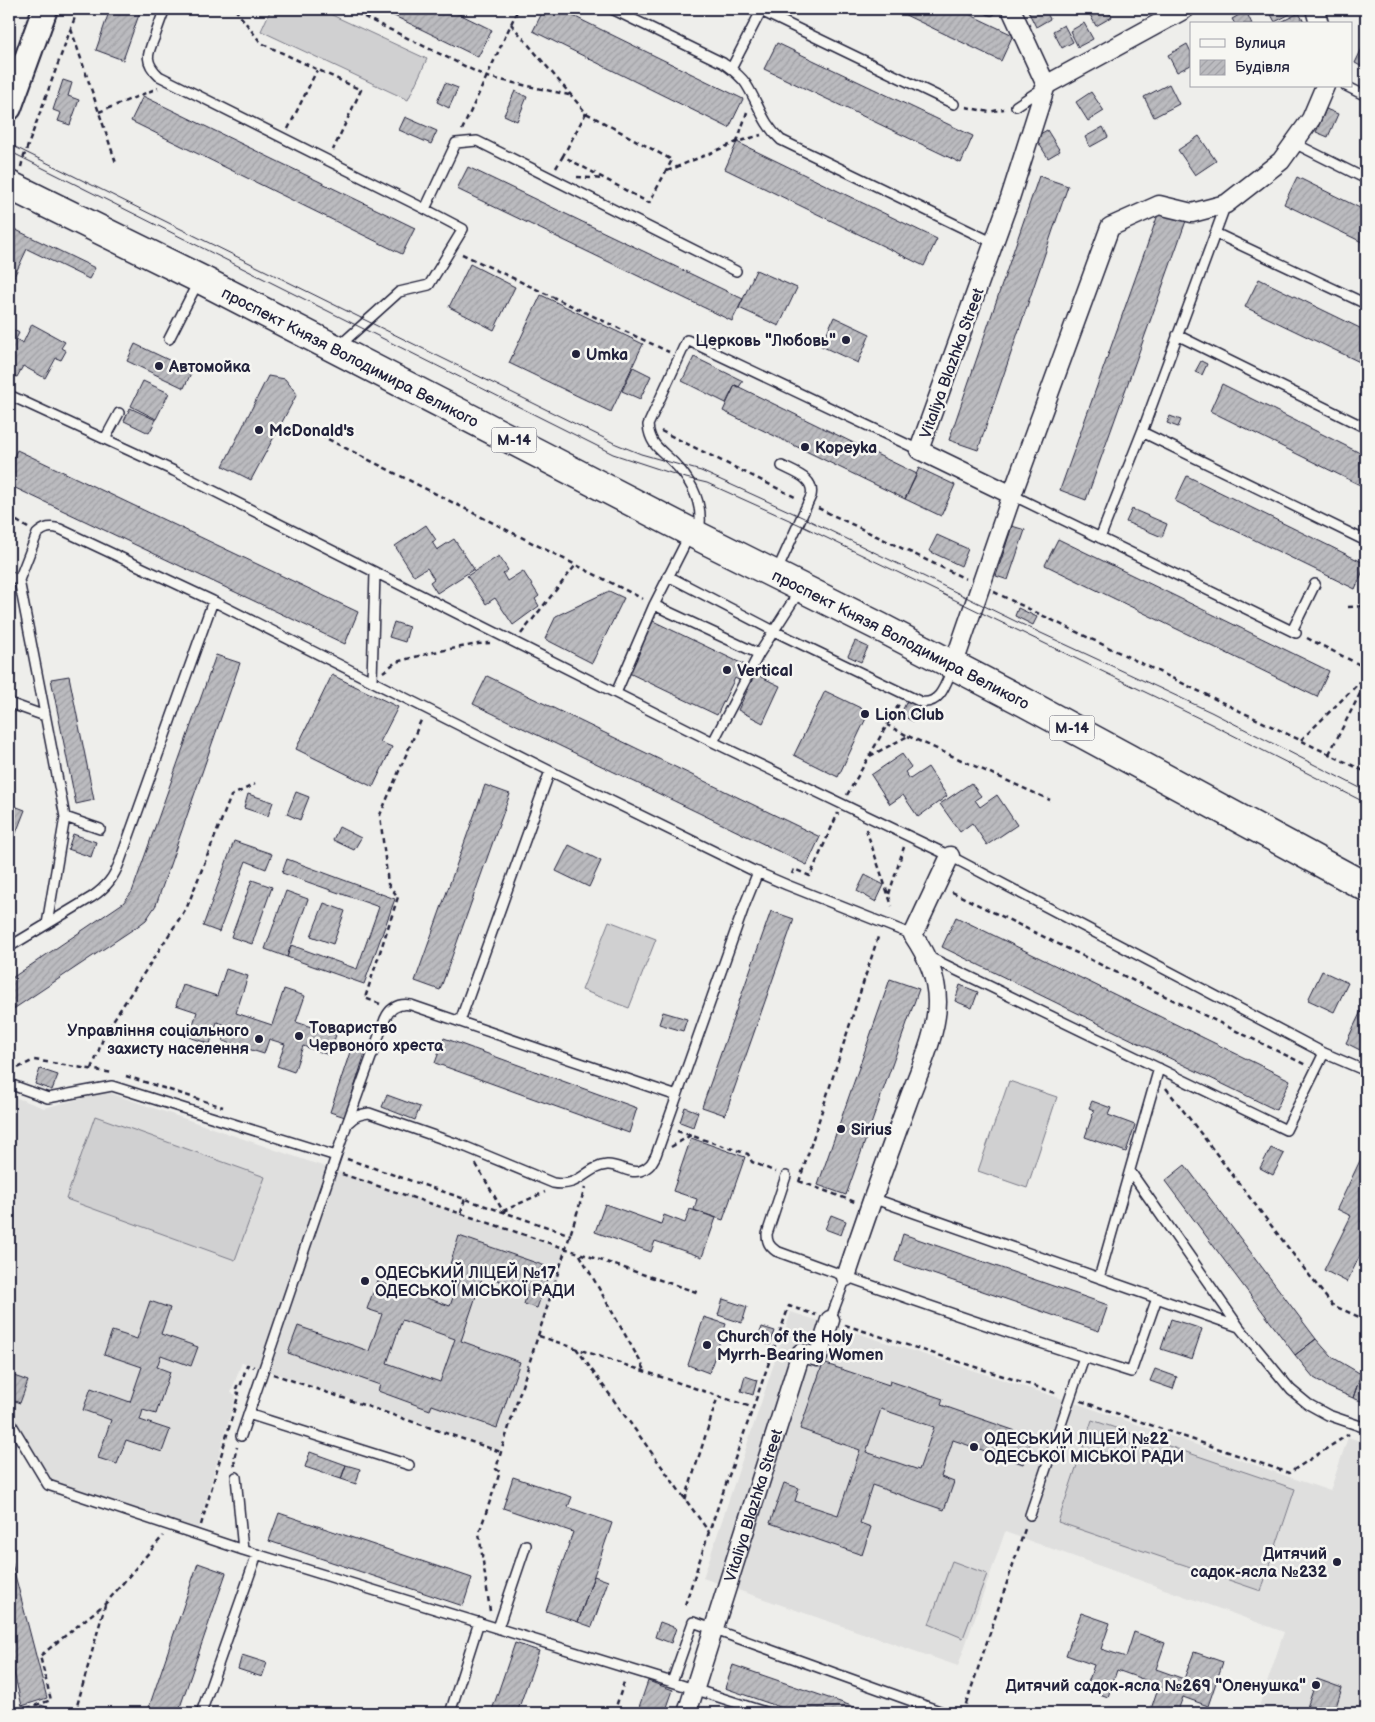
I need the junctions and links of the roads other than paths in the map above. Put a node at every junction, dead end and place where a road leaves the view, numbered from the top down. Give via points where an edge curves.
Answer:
1 (45, 9) edge
2 (165, 9) edge
3 (612, 9) edge
4 (1011, 9) edge
5 (1185, 9) edge
6 (1315, 9) edge
7 (761, 10) edge
8 (1318, 22) edge
9 (731, 69) junction
10 (1046, 86) junction
11 (1324, 88) edge
12 (1350, 88) edge
13 (1366, 96) edge
14 (954, 104) road end
15 (1016, 106) road end
16 (9, 108) edge
17 (1294, 143) junction
18 (15, 176) edge
19 (1366, 179) edge
20 (1226, 204) junction
21 (425, 209) junction
22 (1215, 233) junction
23 (994, 243) junction
24 (736, 270) dead end
25 (200, 280) junction
26 (1366, 304) edge
27 (1177, 335) junction
28 (169, 339) dead end
29 (336, 349) junction
30 (9, 395) edge
31 (119, 414) dead end
32 (1366, 428) edge
33 (1142, 432) junction
34 (105, 440) junction
35 (919, 450) junction
36 (782, 466) dead end
37 (1012, 495) junction
38 (695, 534) junction
39 (1100, 538) junction
40 (1366, 541) edge
41 (375, 572) junction
42 (776, 574) junction
43 (9, 576) edge
44 (668, 576) junction
45 (19, 580) junction
46 (1315, 584) dead end
47 (802, 588) junction
48 (213, 601) junction
49 (654, 605) junction
50 (774, 631) junction
51 (759, 654) junction
52 (953, 666) junction
53 (372, 680) junction
54 (616, 693) junction
55 (9, 703) edge
56 (45, 716) junction
57 (713, 742) junction
58 (550, 770) junction
59 (64, 817) junction
60 (100, 829) dead end
61 (950, 856) junction
62 (758, 872) junction
63 (1366, 887) edge
64 (47, 924) junction
65 (913, 935) junction
66 (9, 946) edge
67 (926, 955) junction
68 (460, 1021) junction
69 (1324, 1053) junction
70 (1366, 1071) edge
71 (1158, 1072) junction
72 (9, 1084) edge
73 (677, 1096) junction
74 (347, 1124) junction
75 (336, 1156) junction
76 (1130, 1170) junction
77 (786, 1176) road end
78 (871, 1202) junction
79 (846, 1277) junction
80 (1099, 1278) junction
81 (1157, 1298) junction
82 (830, 1320) joint
83 (1240, 1327) junction
84 (1084, 1357) junction
85 (248, 1414) junction
86 (9, 1420) edge
87 (1366, 1428) edge
88 (241, 1436) dead end
89 (409, 1465) dead end
90 (236, 1477) dead end
91 (1030, 1515) road end
92 (526, 1545) dead end
93 (243, 1550) junction
94 (257, 1554) junction
95 (479, 1622) junction
96 (495, 1627) junction
97 (714, 1630) junction
98 (672, 1682) junction
99 (695, 1689) junction
100 (202, 1713) edge
101 (450, 1713) edge
102 (687, 1713) edge
103 (768, 1713) edge
104 (945, 1713) edge

1 - 16 street
2 - 21 lane via 148,55 149,63 159,76
3 - 9 lane
4 - 10 street
5 - 10 street
6 - 8 street
7 - 9 lane
7 - 14 lane
9 - 23 lane via 746,84 764,122 781,140
10 - 15 lane
10 - 23 street, Vitaliya Blazhka Street
11 - 17 street via 1311,119
12 - 13 lane
17 - 19 lane
17 - 20 street via 1281,161
18 - 25 highway, проспект Князя Володимира Великого / М-14 via 68,213
20 - 22 lane
20 - 37 street via 1192,213 1159,205 1110,226
21 - 24 lane via 456,143 477,141
21 - 29 lane via 463,229 429,285 399,292
22 - 26 lane
22 - 27 lane
23 - 35 street, Vitaliya Blazhka Street
25 - 28 lane
25 - 29 highway, проспект Князя Володимира Великого / М-14
27 - 32 lane
27 - 33 lane
29 - 38 highway, проспект Князя Володимира Великого / М-14
30 - 34 lane
31 - 34 lane
33 - 39 lane
33 - 40 lane
34 - 41 lane
35 - 37 street, Vitaliya Blazhka Street
35 - 38 lane via 687,340 648,425 653,443 693,488 701,521
36 - 42 lane via 807,479 813,489
37 - 39 lane
37 - 52 street
38 - 42 highway, проспект Князя Володимира Великого / М-14
38 - 44 lane
39 - 46 lane via 1294,632
41 - 53 lane
41 - 54 lane
42 - 47 highway, проспект Князя Володимира Великого / М-14
43 - 45 lane
44 - 49 lane
44 - 50 lane
45 - 48 lane via 38,534 43,529 55,527
45 - 56 lane
47 - 50 lane
47 - 52 highway, проспект Князя Володимира Великого / М-14
48 - 53 lane
48 - 64 lane via 113,877 102,890
49 - 51 lane
49 - 54 lane
50 - 51 lane
50 - 52 lane via 921,702 934,701
51 - 57 lane
52 - 63 highway, проспект Князя Володимира Великого / М-14
53 - 58 lane
54 - 57 lane
55 - 56 lane
56 - 59 lane
57 - 61 lane
58 - 62 lane
58 - 68 lane
59 - 60 lane
59 - 64 lane
61 - 65 street
61 - 69 lane
62 - 65 lane
62 - 73 lane
64 - 66 lane
65 - 67 street
67 - 71 lane
67 - 78 street via 935,978 937,1003 932,1036
68 - 73 lane
68 - 74 lane via 411,1005 392,1008
69 - 70 lane
69 - 71 lane via 1286,1130
71 - 76 lane
72 - 75 lane via 48,1098 112,1086
73 - 74 lane via 655,1157 648,1167 636,1172 605,1165 571,1183 562,1184 368,1113 354,1117
74 - 75 lane
75 - 85 lane
76 - 80 lane
76 - 83 lane
77 - 79 lane via 767,1234 770,1247
78 - 79 street
78 - 80 lane
79 - 82 lane
79 - 84 lane
80 - 81 lane
81 - 83 lane
81 - 84 lane via 1131,1372
82 - 97 street, Vitaliya Blazhka Street via 818,1357 801,1353
83 - 87 lane via 1291,1390 1308,1404 1328,1415
84 - 91 lane
85 - 88 lane
85 - 89 lane
86 - 93 lane via 48,1485
90 - 93 lane
92 - 96 lane
93 - 94 lane
94 - 95 lane
94 - 100 lane
95 - 96 lane
95 - 101 lane
96 - 98 lane
97 - 98 lane via 693,1622
97 - 99 street, Vitaliya Blazhka Street
97 - 104 lane
98 - 99 lane
99 - 102 street, Vitaliya Blazhka Street
99 - 103 lane

